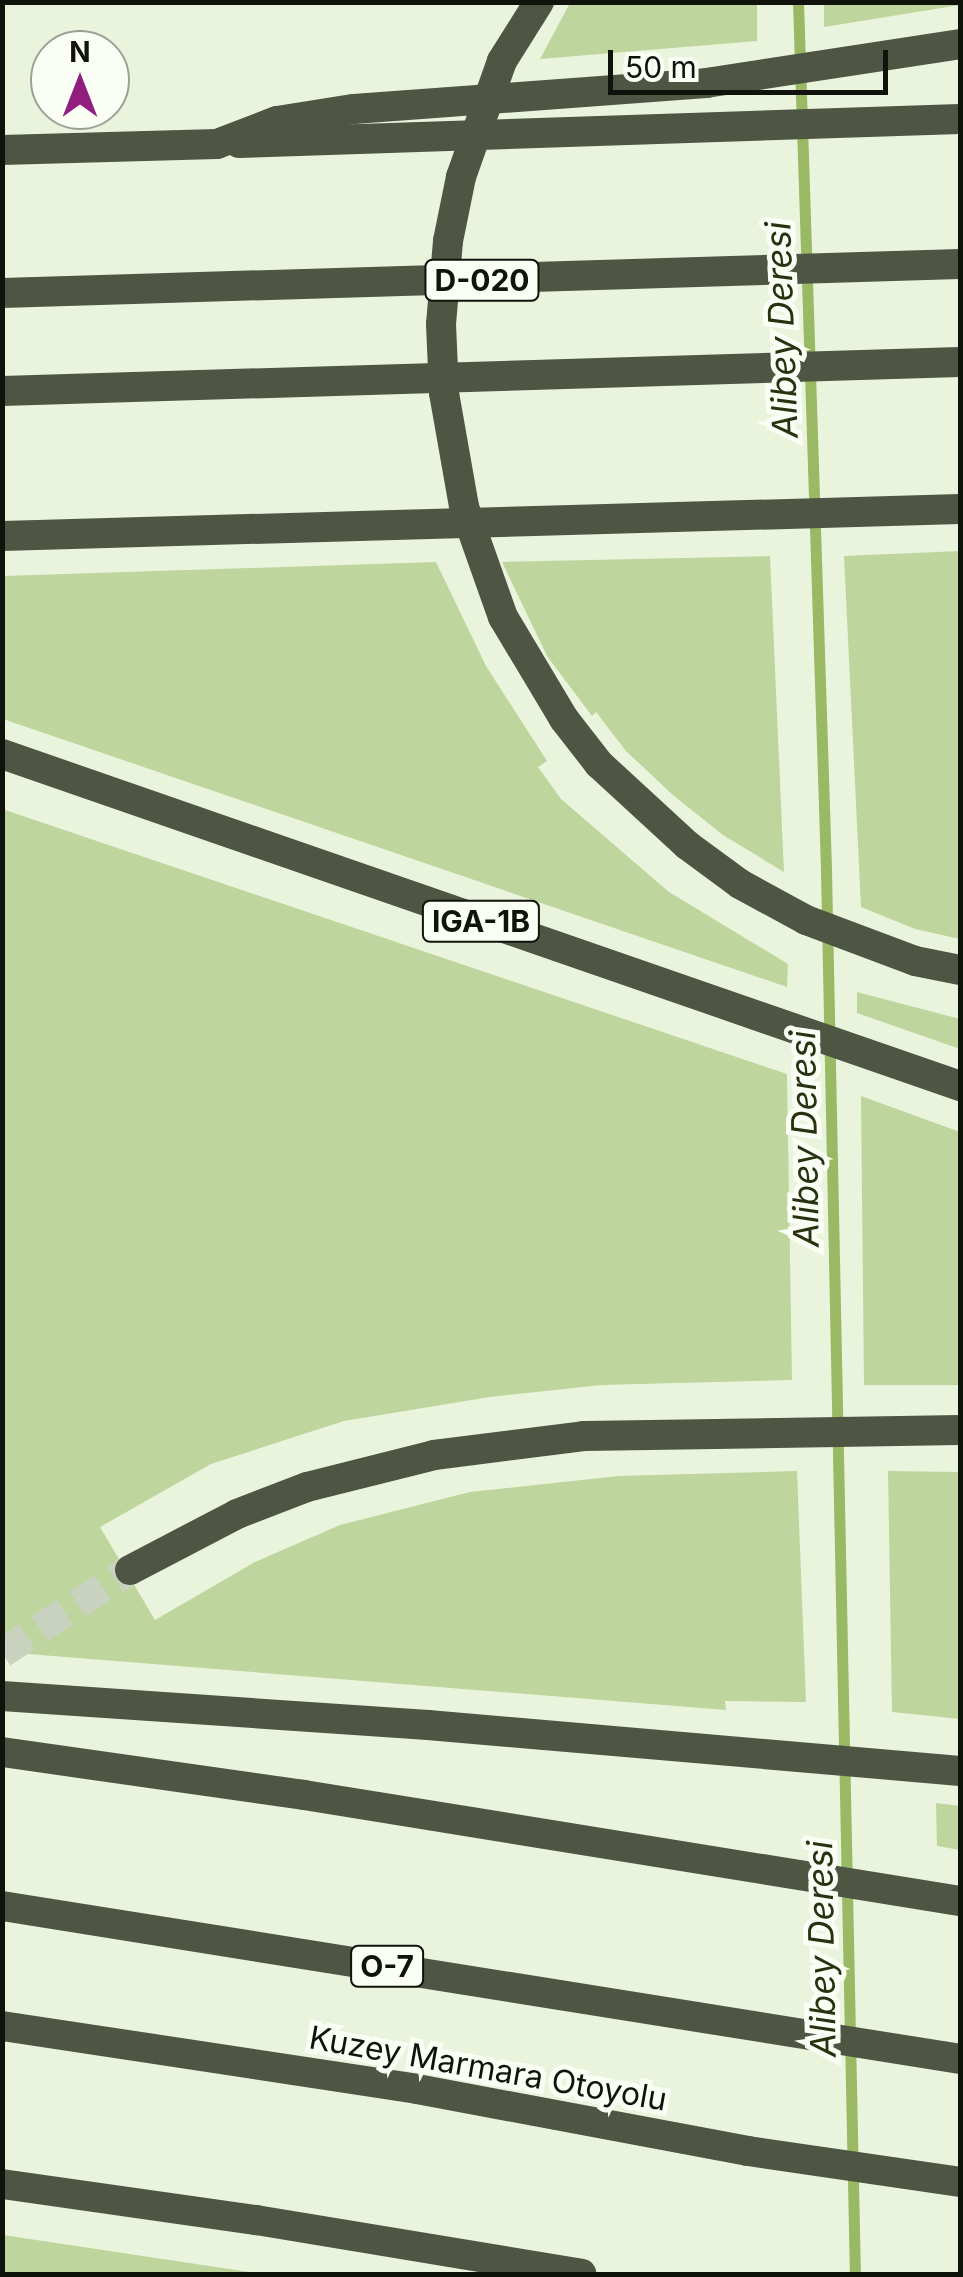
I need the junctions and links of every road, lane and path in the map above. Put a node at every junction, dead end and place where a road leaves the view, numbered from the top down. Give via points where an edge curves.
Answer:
1 (539, 2) edge
2 (960, 44) edge
3 (960, 119) edge
4 (217, 144) junction
5 (2, 150) edge
6 (960, 264) edge
7 (2, 293) edge
8 (960, 362) edge
9 (2, 391) edge
10 (960, 509) edge
11 (2, 536) edge
12 (2, 754) edge
13 (960, 970) edge
14 (960, 1086) edge
15 (960, 1430) edge
16 (130, 1570) tunnel mouth
17 (2, 1696) edge
18 (2, 1752) edge
19 (960, 1771) edge
20 (960, 1901) edge
21 (2, 1906) edge
22 (2, 2026) edge
23 (960, 2058) edge
24 (960, 2182) edge
25 (2, 2184) edge
26 (582, 2274) edge

1 - 13 highway via 502,61 461,177 441,324 444,392 464,506 496,601 556,706 599,764 687,845 806,920
2 - 4 highway, bridge via 706,83 354,109 278,120
3 - 4 highway, bridge
4 - 5 highway
6 - 7 highway, D-020, bridge
8 - 9 highway, bridge
10 - 11 highway, bridge
12 - 14 highway, IGA-1B
15 - 16 highway via 584,1436 434,1455 237,1514
17 - 19 highway
18 - 20 highway
21 - 23 highway, O-7
22 - 24 highway, Kuzey Marmara Otoyolu
25 - 26 highway

